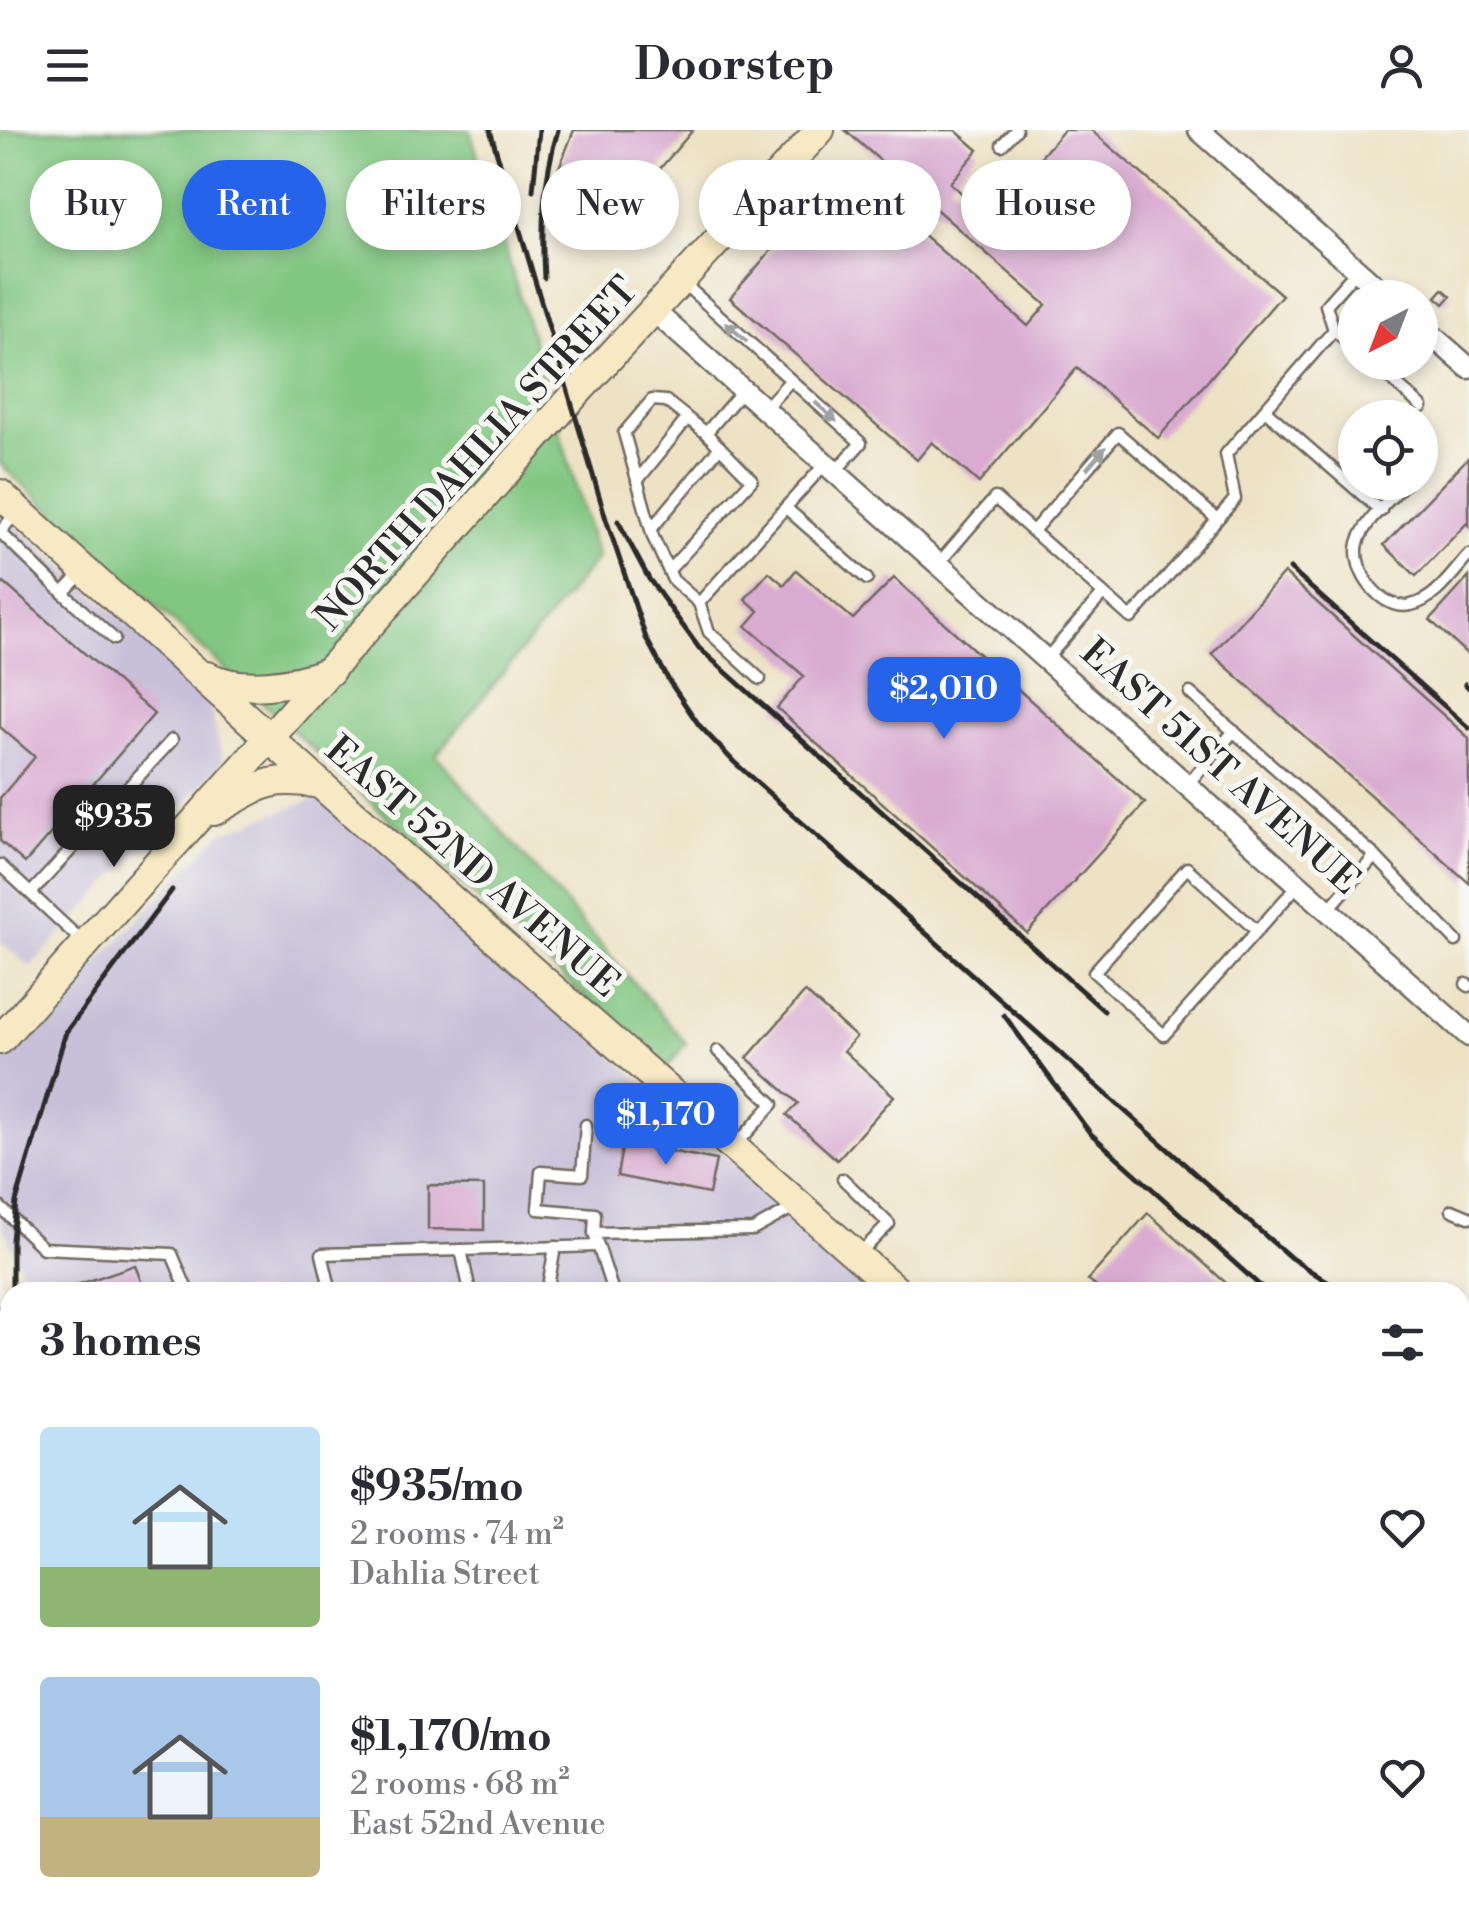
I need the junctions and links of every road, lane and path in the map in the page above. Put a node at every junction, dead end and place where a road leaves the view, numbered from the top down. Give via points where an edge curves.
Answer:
1 (820, 130) edge
2 (1016, 130) edge
3 (1199, 130) edge
4 (1002, 145) dead end
5 (1357, 270) junction
6 (1368, 280) edge
7 (682, 282) junction
8 (655, 312) junction
9 (1334, 330) junction
10 (1338, 333) edge
11 (1438, 341) edge
12 (1469, 368) edge
13 (1392, 380) edge
14 (790, 381) junction
15 (743, 390) junction
16 (1414, 400) edge
17 (764, 409) junction
18 (1265, 410) junction
19 (687, 418) junction
20 (706, 433) junction
21 (720, 448) junction
22 (830, 468) junction
23 (637, 481) junction
24 (1389, 500) edge
25 (9, 502) edge
26 (786, 508) junction
27 (1380, 510) junction
28 (1217, 519) junction
29 (652, 528) junction
30 (1032, 532) junction
31 (1469, 555) edge
32 (938, 564) junction
33 (668, 570) junction
34 (85, 571) junction
35 (867, 579) dead end
36 (63, 592) junction
37 (1103, 594) junction
38 (699, 603) junction
39 (114, 640) dead end
40 (1046, 659) junction
41 (187, 663) junction
42 (331, 671) junction
43 (760, 678) dead end
44 (1190, 693) dead end
45 (1234, 731) junction
46 (270, 738) junction
47 (172, 740) dead end
48 (320, 784) junction
49 (1187, 784) junction
50 (185, 833) junction
51 (1375, 856) junction
52 (0, 864) edge
53 (1299, 884) junction
54 (31, 894) junction
55 (1328, 910) junction
56 (1257, 931) junction
57 (1456, 941) dead end
58 (86, 944) junction
59 (1469, 1036) edge
60 (0, 1040) edge
61 (718, 1051) dead end
62 (586, 1125) dead end
63 (734, 1148) junction
64 (843, 1180) dead end
65 (799, 1205) junction
66 (0, 1207) edge
67 (1452, 1210) dead end
68 (1469, 1218) edge
69 (594, 1233) junction
70 (598, 1246) junction
71 (555, 1248) junction
72 (461, 1250) junction
73 (857, 1256) junction
74 (184, 1282) edge
75 (329, 1282) edge
76 (468, 1282) edge
77 (549, 1282) edge
78 (610, 1282) edge
79 (887, 1282) edge

1 - 7 street, NORTH DAHLIA STREET
2 - 4 lane
3 - 5 street
5 - 6 street
5 - 9 lane via 1326,305
7 - 8 street, NORTH DAHLIA STREET
14 -> 7 lane
8 - 15 street, EAST 51ST AVENUE
8 - 42 street, NORTH DAHLIA STREET
9 - 10 lane
9 - 18 lane
11 - 12 street
13 - 16 lane
14 - 17 lane
14 -> 22 lane via 861,443
15 - 17 street, EAST 51ST AVENUE
15 - 20 lane
17 - 22 street, EAST 51ST AVENUE
18 - 27 lane
18 - 28 lane via 1226,454 1236,498
19 - 20 lane
19 - 23 lane
19 - 23 lane via 666,401 652,400 624,433
20 - 21 lane
21 - 29 lane
21 - 33 lane via 752,480
22 - 26 lane
22 - 32 street, EAST 51ST AVENUE
23 - 29 lane
24 - 27 lane
25 - 34 street, EAST 52ND AVENUE
25 - 36 lane via 0,532
26 - 35 lane
26 - 38 lane
27 - 31 lane via 1358,542 1358,562 1368,584 1387,601 1410,606 1434,594
30 -> 28 lane via 1118,433
28 - 37 lane via 1131,618
29 - 33 lane
30 - 32 lane via 995,498
30 - 37 lane
32 - 40 street, EAST 51ST AVENUE
33 - 38 lane
34 - 36 lane
34 - 41 street, EAST 52ND AVENUE
36 - 39 lane
37 - 40 lane
38 - 43 lane via 709,632
40 - 49 street, EAST 51ST AVENUE
41 - 42 street via 234,686
41 - 46 street, EAST 52ND AVENUE
42 - 46 street, NORTH DAHLIA STREET
44 - 45 lane
45 - 49 lane
45 - 51 lane
46 - 48 street, EAST 52ND AVENUE
46 - 50 street, NORTH DAHLIA STREET
47 - 54 lane
48 - 50 street via 268,781
48 - 63 street, EAST 52ND AVENUE
49 - 53 street, EAST 51ST AVENUE
50 - 58 street
51 - 55 lane
51 - 57 lane
52 - 54 lane
53 - 55 street, EAST 51ST AVENUE
53 - 56 lane
54 - 58 lane
55 - 59 street, EAST 51ST AVENUE
56 - 56 lane via 1187,868 1094,972 1164,1035
58 - 60 street
61 - 63 lane via 773,1104
62 - 69 lane via 582,1175 541,1172 538,1209 596,1214
63 - 65 street, EAST 52ND AVENUE
64 - 73 lane via 890,1224
65 - 69 lane via 754,1230
65 - 73 street, EAST 52ND AVENUE
66 - 74 lane via 43,1248 172,1254
67 - 68 lane
69 - 70 lane
70 - 71 lane
70 - 78 lane
71 - 72 lane
71 - 77 lane
72 - 75 lane via 322,1254
72 - 76 lane
73 - 79 street, EAST 52ND AVENUE

